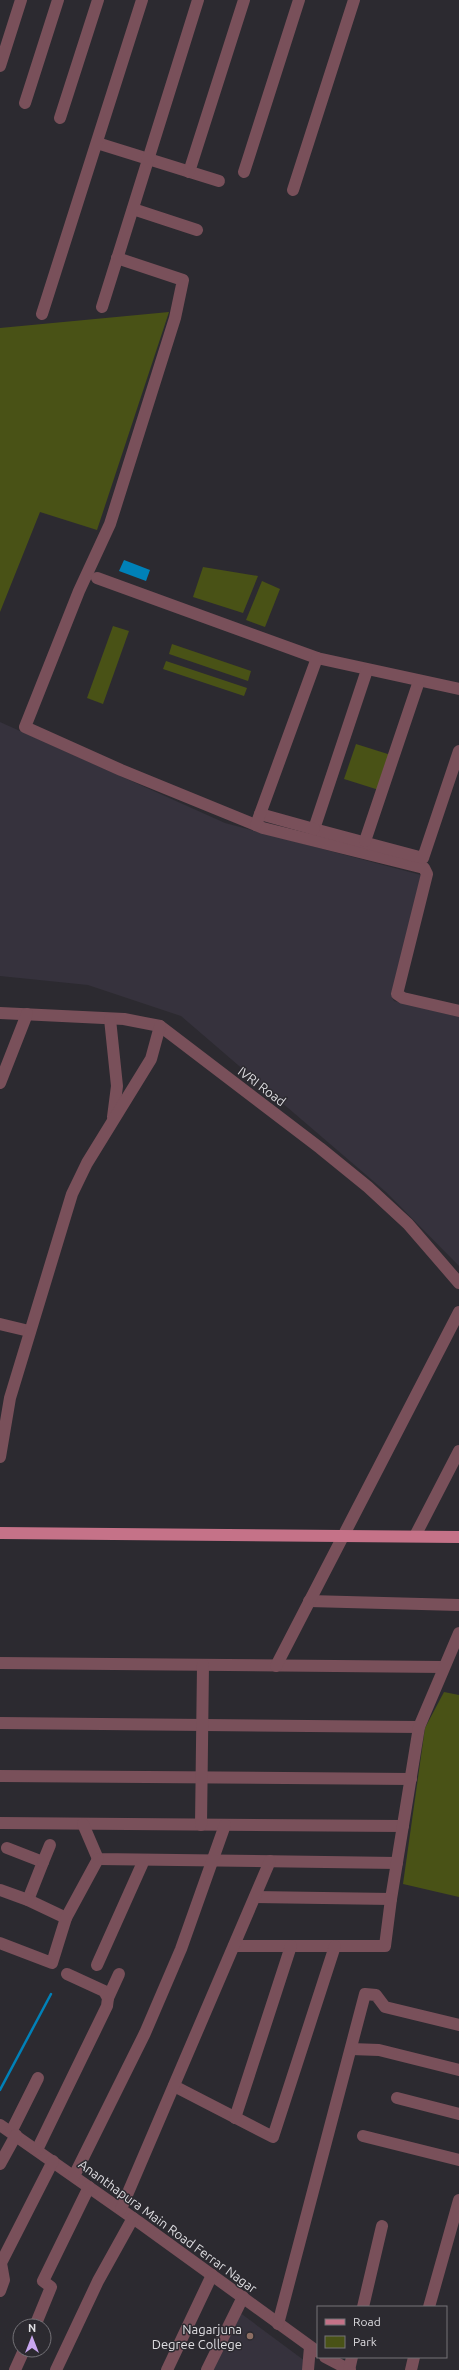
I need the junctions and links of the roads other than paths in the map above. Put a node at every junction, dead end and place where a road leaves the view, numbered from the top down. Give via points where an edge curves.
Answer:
1 (21, 0) edge
2 (58, 0) edge
3 (98, 0) edge
4 (142, 0) edge
5 (198, 0) edge
6 (244, 0) edge
7 (299, 0) edge
8 (354, 0) edge
9 (0, 66) edge
10 (25, 103) dead end
11 (60, 118) dead end
12 (97, 143) junction
13 (148, 159) junction
14 (190, 172) junction
15 (244, 172) dead end
16 (218, 181) dead end
17 (293, 190) dead end
18 (132, 209) junction
19 (197, 230) dead end
20 (117, 258) junction
21 (102, 307) dead end
22 (42, 314) dead end
23 (97, 578) dead end
24 (317, 658) junction
25 (367, 670) junction
26 (419, 681) junction
27 (459, 689) edge
28 (459, 751) edge
29 (258, 820) junction
30 (314, 829) junction
31 (365, 840) junction
32 (459, 1011) edge
33 (0, 1013) edge
34 (27, 1014) junction
35 (110, 1019) junction
36 (160, 1026) junction
37 (0, 1084) edge
38 (116, 1084) junction
39 (134, 1087) junction
40 (112, 1122) junction
41 (459, 1283) edge
42 (459, 1312) edge
43 (0, 1324) edge
44 (29, 1332) junction
45 (459, 1451) edge
46 (0, 1457) edge
47 (0, 1533) edge
48 (344, 1535) junction
49 (415, 1536) junction
50 (459, 1537) edge
51 (309, 1601) junction
52 (459, 1605) edge
53 (459, 1633) edge
54 (0, 1663) edge
55 (203, 1665) junction
56 (276, 1666) junction
57 (444, 1668) junction
58 (0, 1724) edge
59 (202, 1724) junction
60 (419, 1727) junction
61 (0, 1776) edge
62 (202, 1776) junction
63 (411, 1779) junction
64 (0, 1823) edge
65 (83, 1824) junction
66 (202, 1825) junction
67 (225, 1825) junction
68 (403, 1826) junction
69 (50, 1845) dead end
70 (6, 1848) dead end
71 (98, 1859) junction
72 (144, 1860) junction
73 (213, 1861) junction
74 (43, 1862) junction
75 (270, 1862) junction
76 (397, 1863) junction
77 (0, 1890) edge
78 (255, 1897) junction
79 (391, 1899) junction
80 (28, 1900) junction
81 (66, 1918) junction
82 (0, 1943) edge
83 (234, 1946) junction
84 (291, 1946) junction
85 (335, 1946) junction
86 (97, 1965) dead end
87 (60, 1969) junction
88 (119, 1974) dead end
89 (108, 1998) junction
90 (459, 2025) edge
91 (351, 2049) junction
92 (459, 2070) edge
93 (38, 2078) dead end
94 (174, 2086) junction
95 (397, 2098) dead end
96 (459, 2114) edge
97 (235, 2118) junction
98 (0, 2125) edge
99 (13, 2134) junction
100 (364, 2136) dead end
101 (38, 2150) junction
102 (459, 2160) edge
103 (53, 2161) junction
104 (0, 2164) edge
105 (74, 2176) junction
106 (90, 2187) junction
107 (459, 2200) edge
108 (121, 2209) junction
109 (133, 2218) junction
110 (382, 2226) dead end
111 (212, 2275) junction
112 (0, 2291) edge
113 (243, 2297) junction
114 (363, 2306) edge
115 (429, 2306) edge
116 (38, 2318) edge
117 (278, 2324) junction
118 (314, 2350) edge
119 (20, 2358) edge
120 (327, 2358) edge
121 (352, 2358) edge
122 (414, 2358) edge
123 (15, 2370) edge
124 (56, 2370) edge
125 (167, 2370) edge
126 (206, 2370) edge
127 (308, 2370) edge
128 (349, 2370) edge
129 (411, 2370) edge

1 - 9 street
2 - 10 street
3 - 11 street
4 - 12 street
5 - 13 street
6 - 14 street
7 - 15 street
8 - 17 street
12 - 13 street
12 - 22 street
13 - 14 street
13 - 18 street
14 - 16 street
18 - 19 street
18 - 20 street
20 - 21 street
20 - 29 street via 183,280 175,318 110,524 79,591 25,727 121,770
23 - 24 street
24 - 25 street
24 - 29 street
25 - 26 street
25 - 30 street
26 - 27 street
26 - 31 street
28 - 31 street via 423,858
29 - 30 street
29 - 32 street via 424,868 427,874 397,994 403,998
30 - 31 street
33 - 34 street, IVRI Road
34 - 35 street, IVRI Road
34 - 37 street
35 - 36 street, IVRI Road
35 - 38 street
36 - 39 street via 151,1059
36 - 41 street, IVRI Road via 368,1187 408,1224
38 - 39 street
38 - 40 street
39 - 40 street
40 - 44 street via 87,1162 72,1194
42 - 48 street
43 - 44 street
44 - 46 street via 10,1398
45 - 49 street
47 - 48 main road
48 - 49 main road
48 - 51 street
49 - 50 main road
51 - 52 street
51 - 56 street
53 - 57 street
54 - 55 street
55 - 56 street
55 - 59 street
56 - 57 street
57 - 60 street
58 - 59 street
59 - 60 street
59 - 62 street
60 - 63 street
61 - 62 street
62 - 63 street
62 - 66 street
63 - 68 street
64 - 65 street
65 - 66 street
65 - 71 street
66 - 67 street
67 - 68 street
67 - 73 street
68 - 76 street
69 - 74 street
70 - 74 street
71 - 72 street
71 - 81 street
72 - 73 street
72 - 86 street
73 - 75 street
73 - 105 street via 181,1950 145,2033
74 - 80 street
75 - 76 street
75 - 78 street
76 - 79 street
77 - 80 street
78 - 79 street
78 - 83 street
79 - 85 street via 385,1946
80 - 81 street
81 - 87 street
82 - 87 street
83 - 84 street
83 - 94 street
84 - 85 street
84 - 97 street
85 - 97 street via 273,2137
87 - 89 street via 104,1991
88 - 89 street
89 - 101 street via 107,2006
90 - 91 street via 385,2007 376,1995 366,1994
91 - 92 street via 379,2050
91 - 117 street
93 - 99 street
94 - 97 street
94 - 108 street
95 - 96 street
98 - 99 street, Ananthapura Main Road Ferrar Nagar
99 - 101 street, Ananthapura Main Road Ferrar Nagar
99 - 104 street
100 - 102 street
101 - 103 street, Ananthapura Main Road Ferrar Nagar
103 - 105 street, Ananthapura Main Road Ferrar Nagar
103 - 112 street via 2,2263 4,2280
105 - 106 street, Ananthapura Main Road Ferrar Nagar
106 - 108 street, Ananthapura Main Road Ferrar Nagar
106 - 116 street via 43,2281 51,2286
107 - 115 street
108 - 109 street, Ananthapura Main Road Ferrar Nagar
109 - 111 street, Ananthapura Main Road Ferrar Nagar
109 - 124 street via 98,2281
110 - 114 street
111 - 113 street, Ananthapura Main Road Ferrar Nagar
111 - 125 street
113 - 117 street, Ananthapura Main Road Ferrar Nagar
113 - 126 street
117 - 118 street, Ananthapura Main Road Ferrar Nagar
118 - 127 street
119 - 123 street
120 - 128 street
121 - 128 street
122 - 129 street

